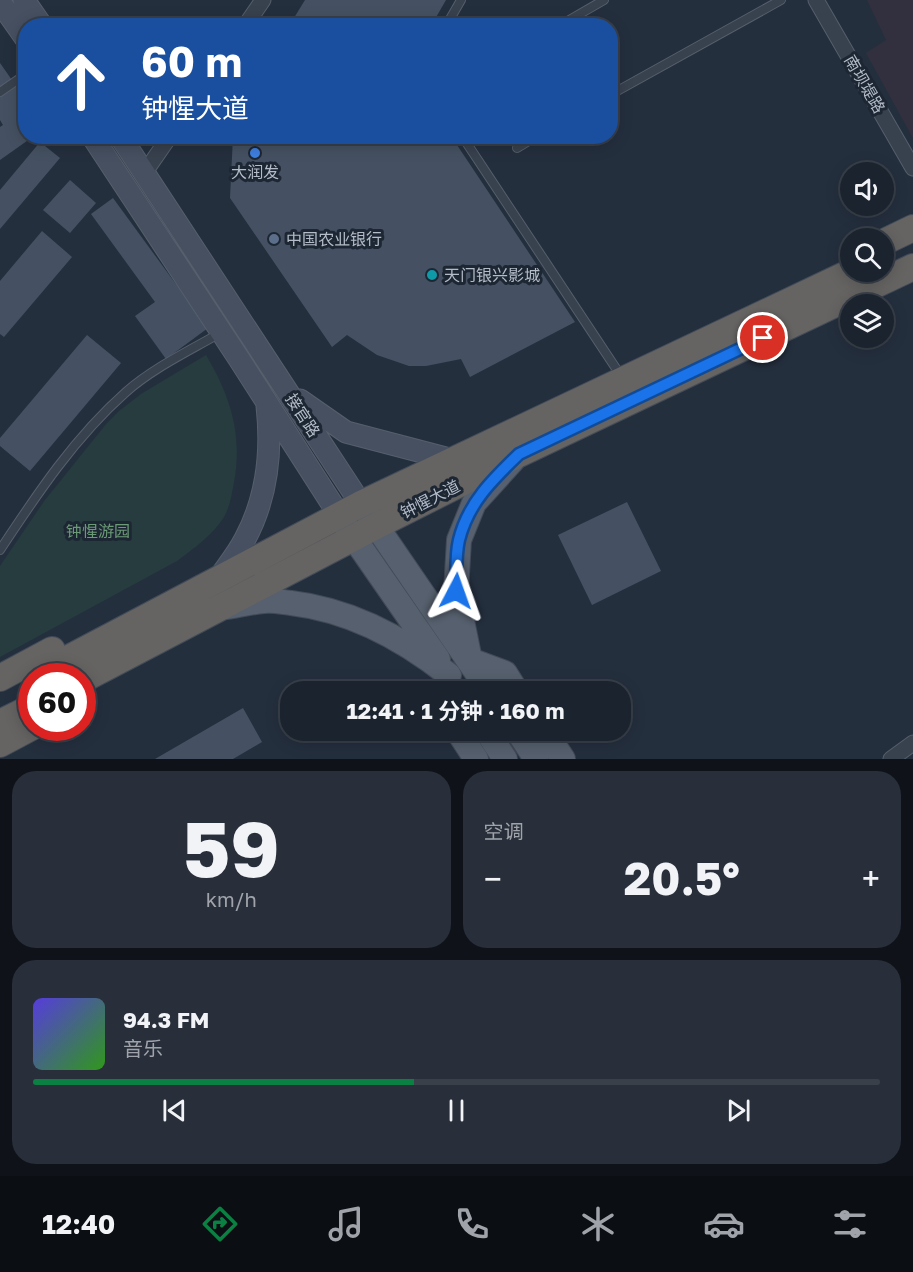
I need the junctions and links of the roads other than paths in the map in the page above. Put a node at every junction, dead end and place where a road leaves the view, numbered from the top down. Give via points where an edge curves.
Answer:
1 (24, 0) edge
2 (262, 0) edge
3 (461, 0) edge
4 (604, 0) edge
5 (781, 0) edge
6 (816, 0) edge
7 (0, 2) edge
8 (36, 18) edge
9 (250, 18) edge
10 (451, 18) edge
11 (573, 18) edge
12 (18, 28) edge
13 (18, 80) edge
14 (618, 91) edge
15 (0, 92) edge
16 (97, 144) edge
17 (126, 144) edge
18 (164, 144) edge
19 (467, 144) edge
20 (524, 144) edge
21 (517, 148) dead end
22 (913, 168) edge
23 (145, 172) junction
24 (913, 228) edge
25 (894, 238) edge
26 (913, 242) edge
27 (894, 251) edge
28 (840, 263) edge
29 (913, 267) edge
30 (840, 278) edge
31 (913, 281) edge
32 (885, 294) edge
33 (840, 315) edge
34 (222, 332) junction
35 (629, 389) junction
36 (287, 390) junction
37 (267, 402) junction
38 (519, 454) junction
39 (453, 460) junction
40 (361, 504) junction
41 (339, 515) junction
42 (376, 526) junction
43 (353, 538) junction
44 (0, 550) edge
45 (219, 579) junction
46 (219, 608) junction
47 (470, 660) junction
48 (61, 663) edge
49 (96, 673) edge
50 (0, 678) edge
51 (447, 681) edge
52 (448, 681) edge
53 (483, 681) edge
54 (510, 681) edge
55 (18, 686) edge
56 (96, 693) edge
57 (0, 695) edge
58 (18, 714) edge
59 (0, 723) edge
60 (18, 734) edge
61 (464, 741) edge
62 (493, 741) edge
63 (524, 741) edge
64 (551, 741) edge
65 (913, 743) edge
66 (0, 744) edge
67 (476, 759) edge
68 (505, 759) edge
69 (536, 759) edge
70 (563, 759) edge
71 (891, 759) edge

1 - 8 main road
2 - 9 street
3 - 10 lane
4 - 11 lane
5 - 14 lane
6 - 22 street, 南坝堤路
7 - 12 main road
13 - 15 lane
16 - 34 main road, 接官路
17 - 23 main road, 接官路
18 - 23 street
19 - 35 lane
20 - 21 lane
23 - 36 main road, 接官路
24 - 25 highway
26 - 27 highway
28 - 35 highway via 657,351
29 - 35 highway, 钟惺大道
30 - 35 highway, 钟惺大道
31 - 32 highway
33 - 35 highway via 685,389
34 - 37 main road, 接官路
34 - 44 lane via 127,391 37,495
35 - 38 highway, 钟惺大道
35 - 39 highway, 钟惺大道
36 - 39 main road via 346,432
36 - 40 main road, 接官路
37 - 41 main road, 接官路
37 - 45 main road via 268,469 246,538
38 - 42 highway, 钟惺大道
38 - 47 main road via 474,503 459,540 456,591
39 - 40 highway, 钟惺大道
40 - 41 highway, 钟惺大道
40 - 42 main road, 接官路
41 - 43 main road, 接官路
41 - 45 highway, 钟惺大道
42 - 43 highway, 钟惺大道
42 - 47 main road, 接官路
43 - 46 highway, 钟惺大道
43 - 52 main road, 接官路
45 - 48 highway, 钟惺大道
45 - 50 highway via 146,600
46 - 49 highway, 钟惺大道
46 - 51 main road via 266,600 308,605 350,618 386,633 428,658
46 - 56 highway via 187,644
47 - 53 main road, 接官路
47 - 54 main road via 505,673
55 - 57 highway, 钟惺大道
58 - 59 highway
60 - 66 highway
61 - 67 main road
62 - 68 main road
63 - 69 main road
64 - 70 main road
65 - 71 street

